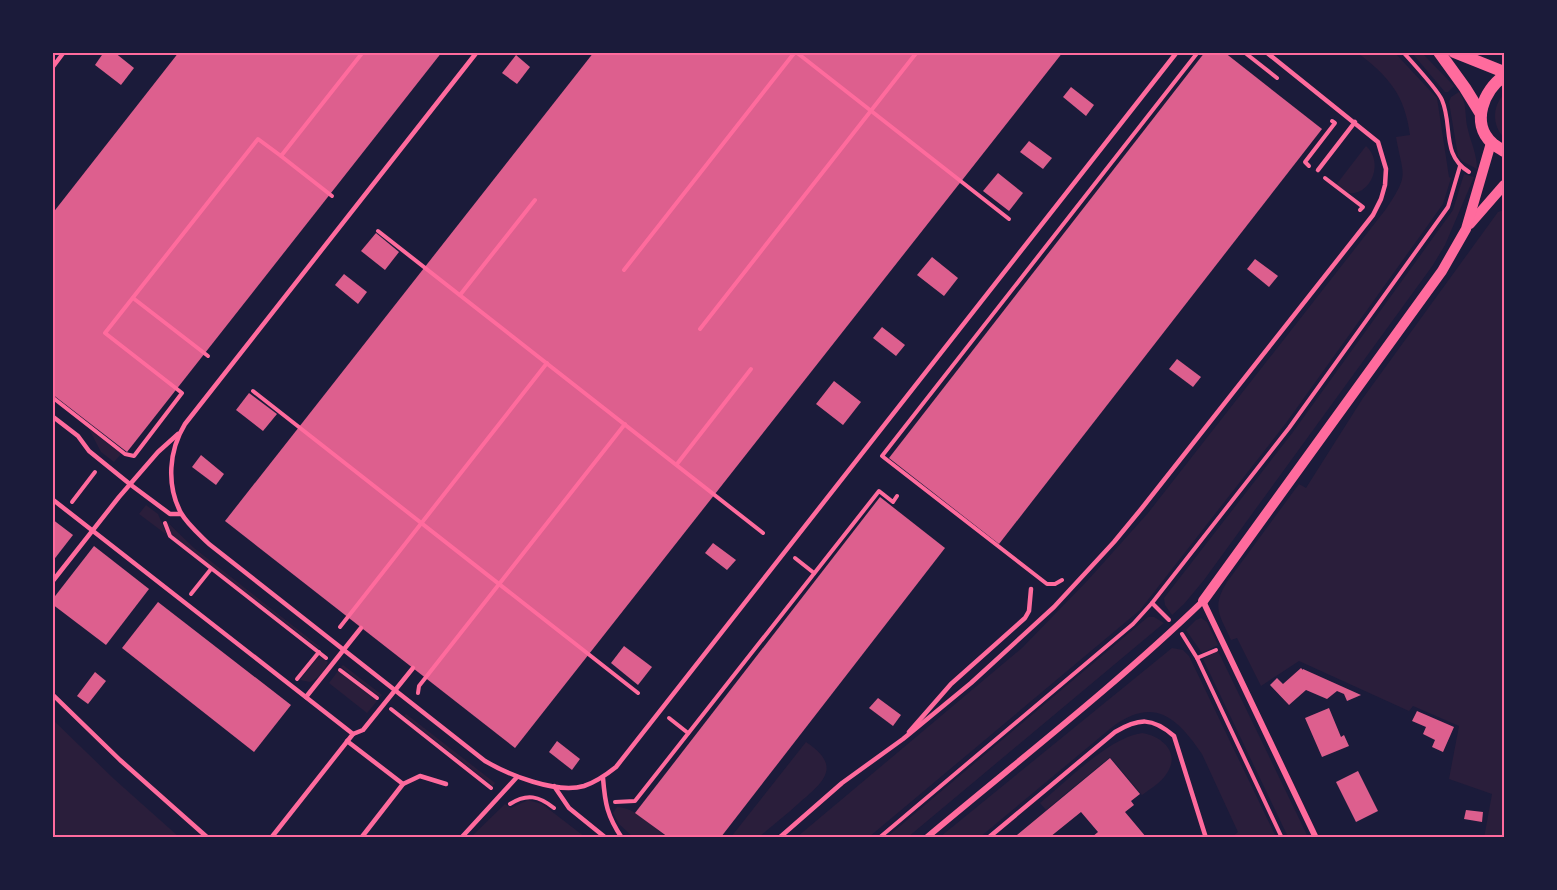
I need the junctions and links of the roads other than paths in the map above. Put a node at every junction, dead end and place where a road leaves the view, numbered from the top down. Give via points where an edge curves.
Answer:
1 (64, 52) edge
2 (477, 52) edge
3 (1177, 52) edge
4 (1266, 52) edge
5 (1439, 52) edge
6 (1454, 52) edge
7 (52, 68) edge
8 (1504, 74) edge
9 (1480, 114) junction
10 (1355, 122) junction
11 (1491, 143) junction
12 (1504, 151) edge
13 (1318, 171) road end
14 (1504, 185) edge
15 (1466, 229) junction
16 (55, 417) edge
17 (52, 425) edge
18 (180, 432) junction
19 (131, 485) junction
20 (52, 499) edge
21 (181, 513) junction
22 (93, 530) junction
23 (52, 582) edge
24 (1031, 589) dead end
25 (1203, 601) junction
26 (361, 627) dead end
27 (344, 649) junction
28 (413, 668) dead end
29 (396, 690) junction
30 (52, 694) edge
31 (306, 697) junction
32 (353, 734) junction
33 (903, 739) junction
34 (347, 741) junction
35 (517, 777) junction
36 (603, 778) junction
37 (403, 784) junction
38 (446, 784) dead end
39 (554, 786) junction
40 (207, 837) edge
41 (272, 837) edge
42 (361, 837) edge
43 (461, 837) edge
44 (606, 837) edge
45 (622, 837) edge
46 (779, 837) edge
47 (926, 837) edge
48 (988, 837) edge
49 (1206, 837) edge
50 (1316, 837) edge

1 - 7 lane
2 - 18 lane
3 - 36 lane
4 - 10 lane
5 - 9 main road
6 - 8 main road
8 - 9 main road via 1483,99
9 - 11 main road
10 - 13 lane
10 - 33 lane via 1378,142 1386,169 1381,199 1373,215 1114,542 1054,607
11 - 12 main road
11 - 15 street
14 - 15 street
15 - 25 street via 1442,271
16 - 17 lane
16 - 19 lane
18 - 19 lane
18 - 21 lane via 171,459
19 - 21 lane via 170,514
19 - 22 lane
20 - 22 lane
21 - 27 lane via 209,544
22 - 23 lane
22 - 31 lane
24 - 33 lane via 1025,618 951,684
25 - 47 street
25 - 50 street
26 - 27 lane
27 - 29 lane
27 - 31 lane
28 - 29 lane
29 - 32 lane via 363,730
29 - 35 lane via 485,761
30 - 40 lane
31 - 32 lane
32 - 34 lane
33 - 46 lane via 842,783
34 - 37 lane
34 - 41 lane
35 - 39 lane
35 - 43 lane
36 - 39 lane via 583,786
36 - 45 lane via 607,812
37 - 38 lane via 420,776
37 - 42 lane
39 - 44 lane via 569,808
48 - 49 lane via 1114,732 1140,721 1153,723 1174,736

